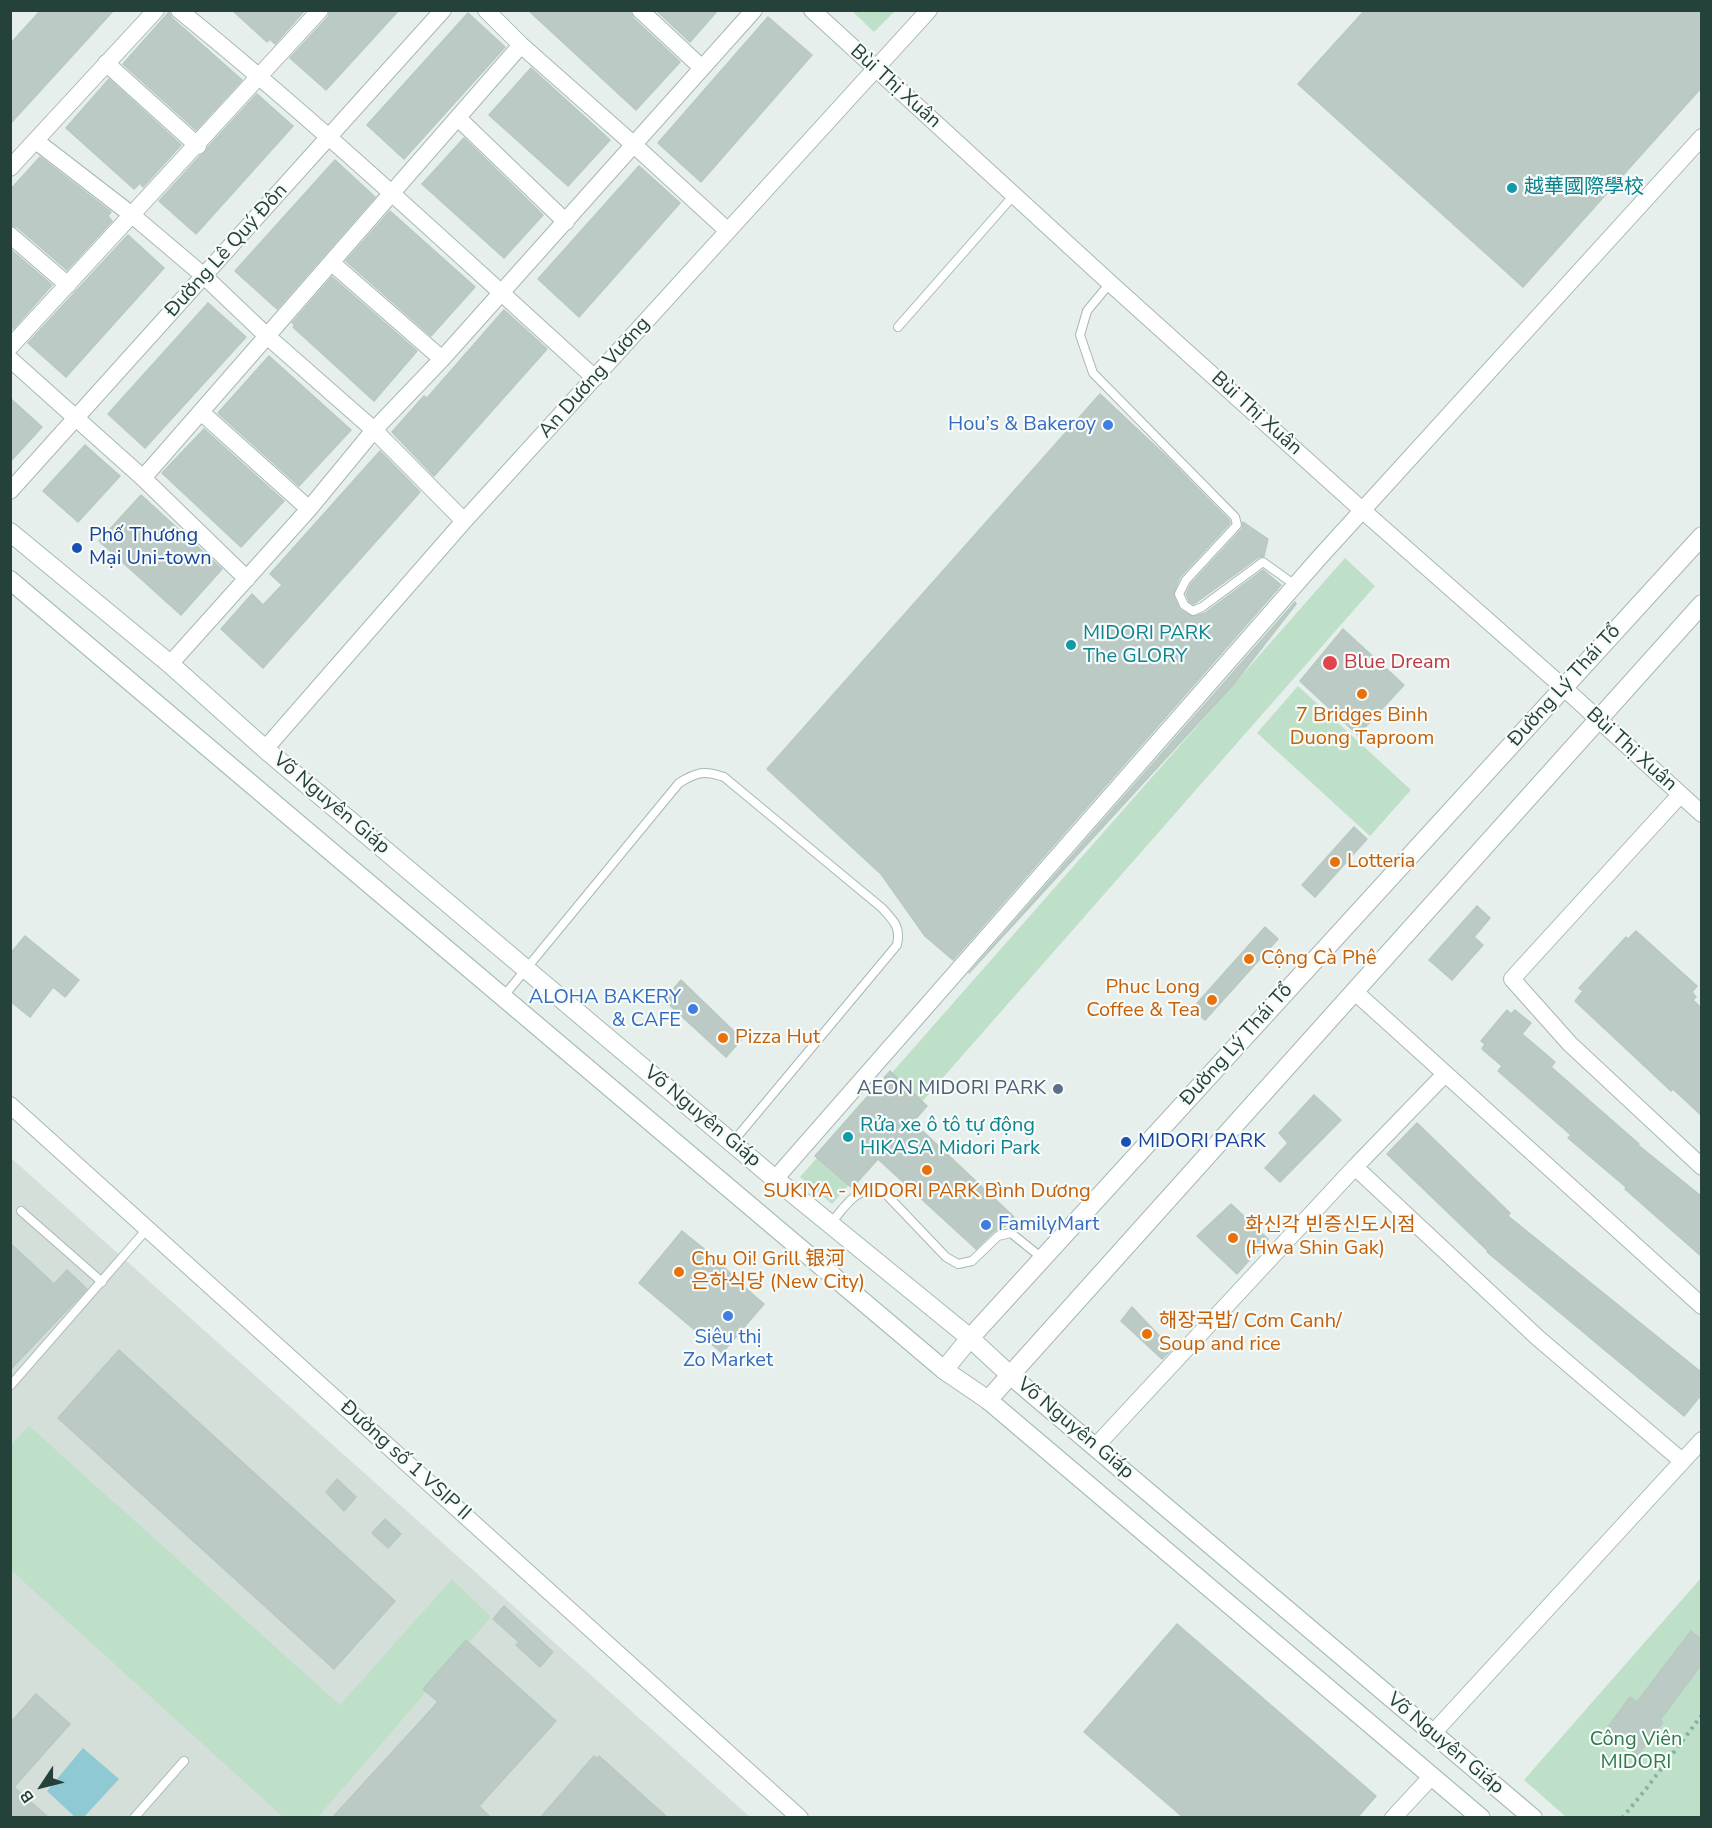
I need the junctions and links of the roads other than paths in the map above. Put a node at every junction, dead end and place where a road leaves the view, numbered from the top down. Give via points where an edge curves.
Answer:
1 (156, 10) edge
2 (179, 10) edge
3 (320, 10) edge
4 (443, 10) edge
5 (486, 10) edge
6 (640, 10) edge
7 (754, 10) edge
8 (812, 10) edge
9 (929, 10) edge
10 (521, 45) junction
11 (106, 63) junction
12 (702, 68) junction
13 (875, 69) junction
14 (261, 76) junction
15 (458, 118) junction
16 (329, 136) junction
17 (1701, 137) edge
18 (36, 141) junction
19 (633, 144) junction
20 (198, 146) junction
21 (10, 168) edge
22 (392, 193) junction
23 (1014, 195) junction
24 (132, 215) junction
25 (566, 222) junction
26 (728, 231) junction
27 (10, 235) edge
28 (332, 263) junction
29 (204, 276) junction
30 (1110, 282) junction
31 (68, 285) junction
32 (501, 292) junction
33 (898, 327) dead end
34 (267, 336) junction
35 (10, 347) edge
36 (10, 359) edge
37 (442, 359) junction
38 (595, 378) junction
39 (201, 412) junction
40 (76, 418) junction
41 (374, 430) junction
42 (143, 478) junction
43 (10, 491) edge
44 (309, 508) junction
45 (1362, 510) junction
46 (464, 521) junction
47 (10, 532) edge
48 (1701, 536) edge
49 (247, 579) junction
50 (10, 580) edge
51 (1295, 585) junction
52 (1701, 604) edge
53 (170, 664) junction
54 (1563, 687) junction
55 (1598, 720) junction
56 (265, 748) junction
57 (1680, 795) junction
58 (1701, 814) edge
59 (526, 969) junction
60 (1354, 992) junction
61 (504, 997) junction
62 (1445, 1074) junction
63 (10, 1105) edge
64 (732, 1143) junction
65 (1355, 1167) junction
66 (1701, 1167) edge
67 (775, 1179) junction
68 (21, 1210) dead end
69 (830, 1224) junction
70 (147, 1229) junction
71 (1043, 1258) junction
72 (102, 1282) junction
73 (1701, 1306) edge
74 (970, 1338) junction
75 (944, 1370) junction
76 (1010, 1375) junction
77 (10, 1386) edge
78 (988, 1400) junction
79 (1701, 1440) edge
80 (1095, 1447) junction
81 (1682, 1461) junction
82 (1433, 1733) junction
83 (184, 1761) dead end
84 (1432, 1776) junction
85 (134, 1818) edge
86 (800, 1818) edge
87 (1393, 1818) edge
88 (1481, 1818) edge
89 (1533, 1818) edge

1 - 11 street
2 - 14 street
3 - 14 street
4 - 16 street, Đường Lê Quý Đôn
5 - 10 street
6 - 12 street
7 - 12 street
8 - 13 street, Bùi Thị Xuân
9 - 13 street, An Dương Vương
10 - 15 street
10 - 19 street
11 - 18 street
11 - 20 street
12 - 19 street
13 - 23 street, Bùi Thị Xuân
13 - 26 street, An Dương Vương
14 - 16 street
14 - 20 street
15 - 22 street
15 - 25 street
16 - 22 street
16 - 29 street, Đường Lê Quý Đôn
17 - 45 street
18 - 21 street
18 - 24 street
19 - 25 street
19 - 26 street
20 - 24 street
22 - 28 street
22 - 32 street
23 - 30 street, Bùi Thị Xuân
23 - 33 lane
24 - 29 street
24 - 31 street
25 - 32 street
26 - 38 street, An Dương Vương
27 - 31 street
28 - 34 street
28 - 37 street
29 - 34 street
29 - 40 street, Đường Lê Quý Đôn
30 - 45 street, Bùi Thị Xuân
30 - 51 lane via 1087,311 1080,335 1093,373 1235,517 1237,525 1186,580 1179,594 1184,605 1193,611 1202,607 1263,562
31 - 35 street
32 - 37 street
32 - 38 street
34 - 39 street
34 - 41 street
36 - 40 street
37 - 41 street
38 - 46 street, An Dương Vương
39 - 42 street
39 - 44 street
40 - 42 street
40 - 43 street, Đường Lê Quý Đôn
41 - 44 street
41 - 46 street
42 - 49 street
44 - 49 street
45 - 51 street
45 - 54 street, Bùi Thị Xuân
46 - 56 street, An Dương Vương
47 - 53 main road, Võ Nguyên Giáp
48 - 54 main road, Đường Lý Thái Tổ
49 - 53 street
50 - 61 main road, Võ Nguyên Giáp
51 - 67 street
52 - 55 main road
53 - 56 main road, Võ Nguyên Giáp
54 - 55 street, Bùi Thị Xuân
54 - 71 main road, Đường Lý Thái Tổ
55 - 57 street, Bùi Thị Xuân
55 - 60 main road
56 - 59 main road, Võ Nguyên Giáp
57 - 58 street, Bùi Thị Xuân
57 - 66 street via 1512,979 1570,1044
59 - 61 lane
59 - 64 main road, Võ Nguyên Giáp
59 - 64 lane via 679,783 707,771 724,777 873,901 900,933 897,945
60 - 62 street
60 - 76 main road
61 - 75 main road, Võ Nguyên Giáp
62 - 65 street
62 - 73 street
63 - 70 street, Đường số 1 VSIP II
64 - 67 main road, Võ Nguyên Giáp
65 - 80 street
65 - 81 street via 1538,1338
67 - 69 main road, Võ Nguyên Giáp
68 - 72 lane
69 - 71 lane via 860,1192 871,1189 883,1191 946,1257 958,1264 972,1261 998,1236 1011,1233
69 - 74 main road, Võ Nguyên Giáp
70 - 72 lane
70 - 86 street, Đường số 1 VSIP II
71 - 74 main road, Đường Lý Thái Tổ
72 - 77 lane
74 - 75 main road, Đường Lý Thái Tổ
74 - 76 main road, Võ Nguyên Giáp
75 - 78 main road, Võ Nguyên Giáp
76 - 78 main road
76 - 80 main road, Võ Nguyên Giáp
78 - 84 main road, Võ Nguyên Giáp
79 - 81 street
80 - 82 main road, Võ Nguyên Giáp
81 - 82 street
82 - 89 main road, Võ Nguyên Giáp
83 - 85 lane
84 - 87 street
84 - 88 main road, Võ Nguyên Giáp

